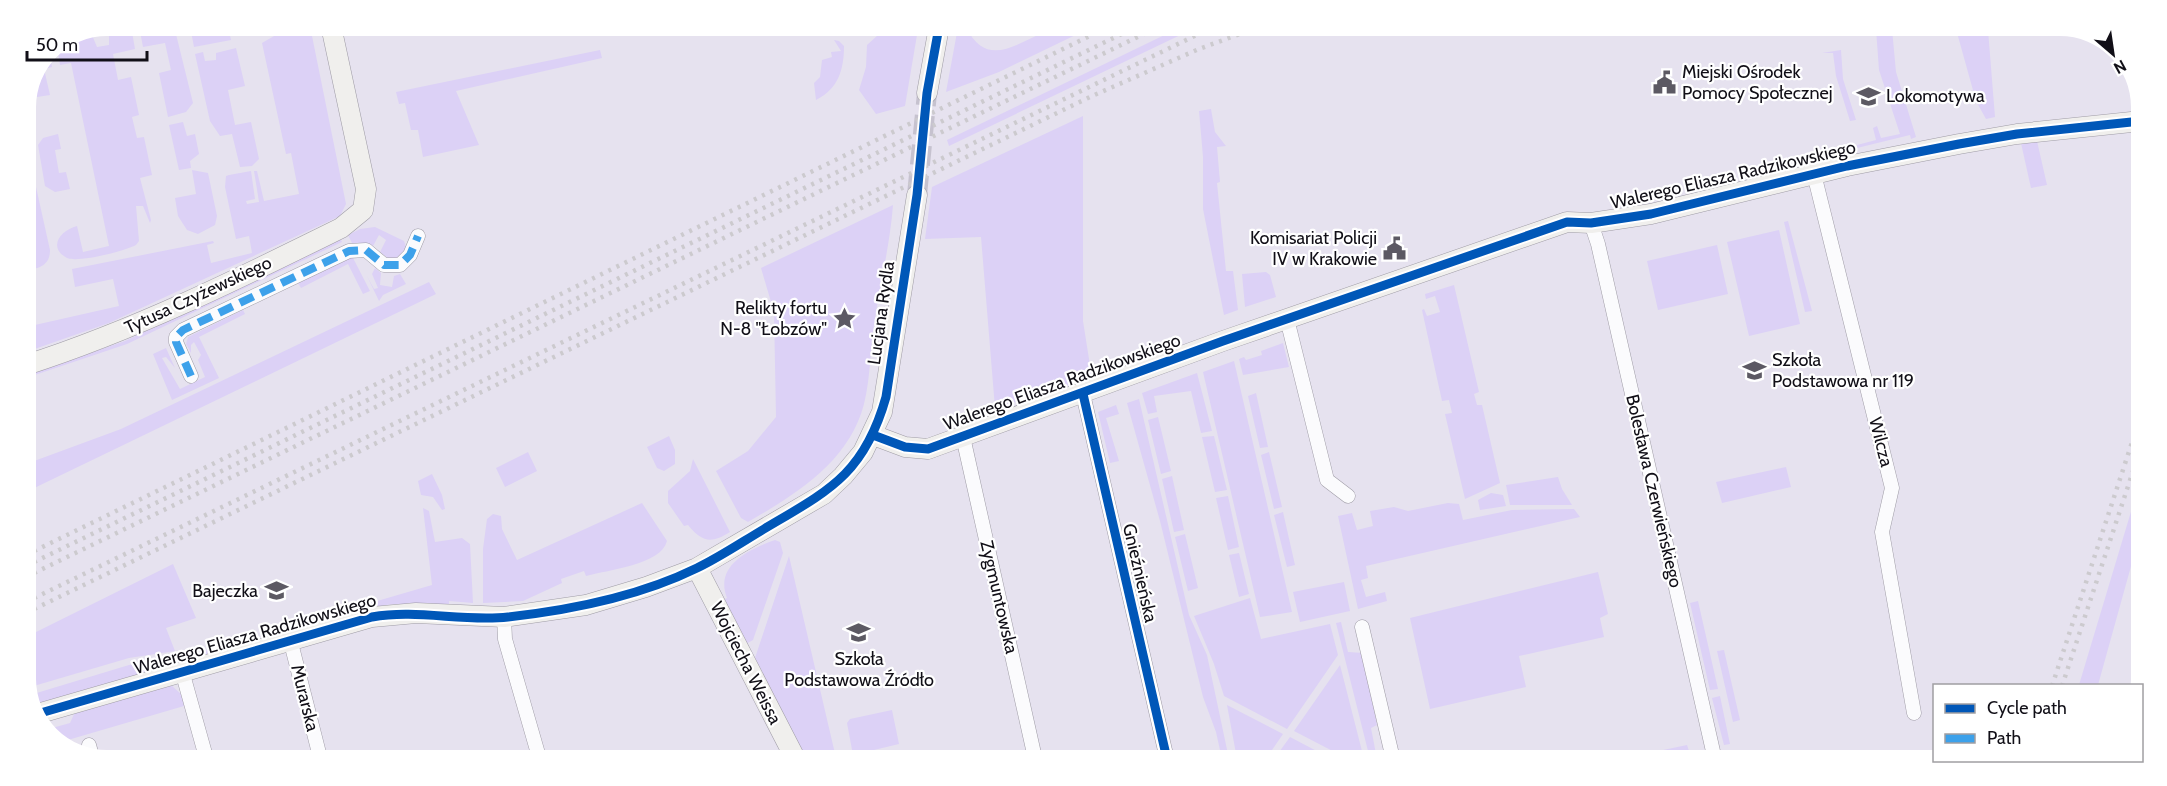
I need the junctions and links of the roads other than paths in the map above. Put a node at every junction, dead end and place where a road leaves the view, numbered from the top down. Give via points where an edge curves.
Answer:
1 (333, 36) edge
2 (937, 36) edge
3 (927, 93) tunnel mouth
4 (2131, 122) edge
5 (1814, 174) junction
6 (917, 195) tunnel mouth
7 (1591, 223) junction
8 (418, 236) dead end
9 (1287, 319) junction
10 (36, 361) edge
11 (191, 376) dead end
12 (1083, 394) junction
13 (873, 435) junction
14 (963, 437) junction
15 (1348, 496) dead end
16 (697, 568) junction
17 (504, 617) junction
18 (1362, 627) dead end
19 (290, 639) junction
20 (182, 671) junction
21 (45, 712) edge
22 (1914, 713) dead end
23 (204, 750) edge
24 (318, 750) edge
25 (537, 750) edge
26 (791, 750) edge
27 (1033, 750) edge
28 (1165, 750) edge
29 (1391, 750) edge
30 (1713, 750) edge

1 - 10 street, Tytusa Czyżewskiego via 363,169 363,210 341,228 156,317
2 - 3 street
4 - 5 street, Walerego Eliasza Radzikowskiego via 2018,134
5 - 7 street, Walerego Eliasza Radzikowskiego via 1651,214
5 - 22 street, Wilcza via 1892,488 1882,532
6 - 13 street, Lucjana Rydla via 886,397
7 - 9 street, Walerego Eliasza Radzikowskiego via 1567,222
7 - 30 street, Bolesława Czerwieńskiego
8 - 11 street via 410,255 400,265 384,264 366,250 349,252 183,330 175,339
9 - 12 street, Walerego Eliasza Radzikowskiego
9 - 15 street via 1327,480
12 - 14 street, Walerego Eliasza Radzikowskiego
12 - 28 street, Gnieźnieńska
13 - 14 street, Walerego Eliasza Radzikowskiego via 916,450
13 - 16 street, Walerego Eliasza Radzikowskiego via 854,464 824,494
14 - 27 street, Zygmuntowska
16 - 17 street, Walerego Eliasza Radzikowskiego via 586,604
16 - 26 street, Wojciecha Weissa
17 - 19 street, Walerego Eliasza Radzikowskiego via 388,614
17 - 25 street via 505,639
18 - 29 street
19 - 20 street, Walerego Eliasza Radzikowskiego
19 - 24 street, Murarska
20 - 21 street, Walerego Eliasza Radzikowskiego
20 - 23 street

